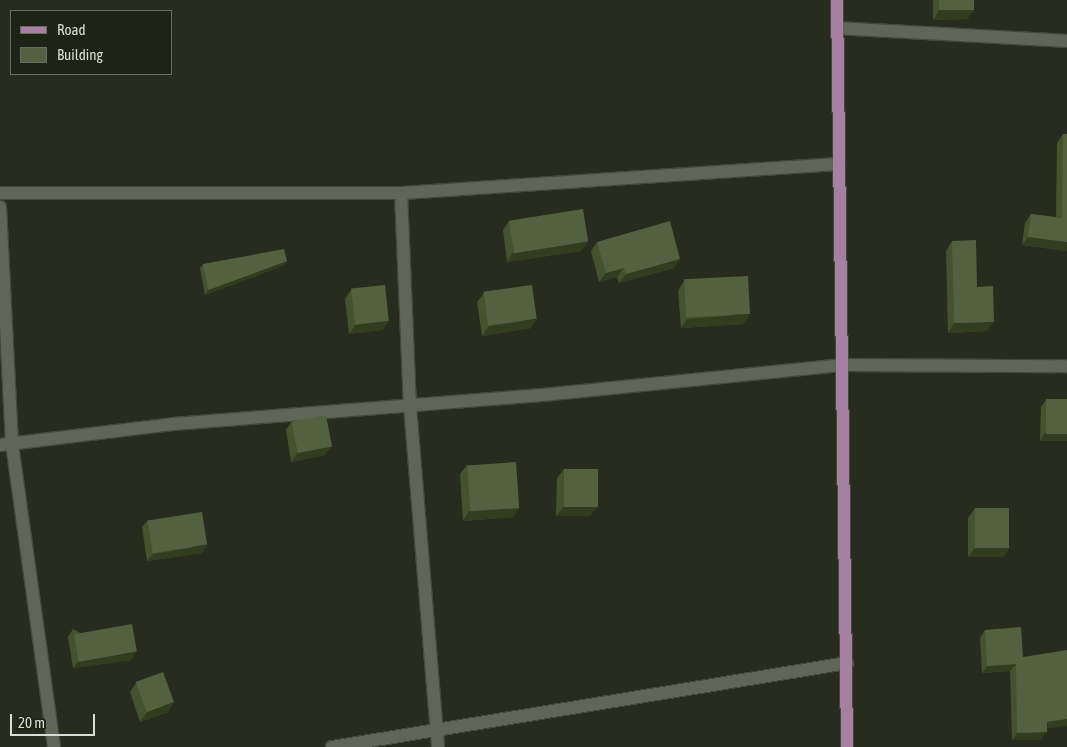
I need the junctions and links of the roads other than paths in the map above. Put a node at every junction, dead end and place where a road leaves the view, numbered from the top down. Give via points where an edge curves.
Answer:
1 (837, 0) edge
2 (837, 28) junction
3 (1067, 41) edge
4 (839, 164) junction
5 (401, 192) junction
6 (0, 193) edge
7 (0, 208) edge
8 (842, 365) junction
9 (1067, 366) edge
10 (410, 406) junction
11 (6, 445) edge
12 (846, 663) junction
13 (437, 732) junction
14 (54, 747) edge
15 (332, 747) edge
16 (438, 747) edge
17 (847, 747) edge

1 - 2 main road
2 - 3 street
2 - 4 main road
4 - 5 street
4 - 8 main road
5 - 6 street
5 - 10 street
7 - 11 street
8 - 9 street
8 - 10 street
8 - 12 main road
10 - 11 street via 173,424
10 - 13 street
11 - 14 street
12 - 13 street
12 - 17 main road
13 - 15 street
13 - 16 street

